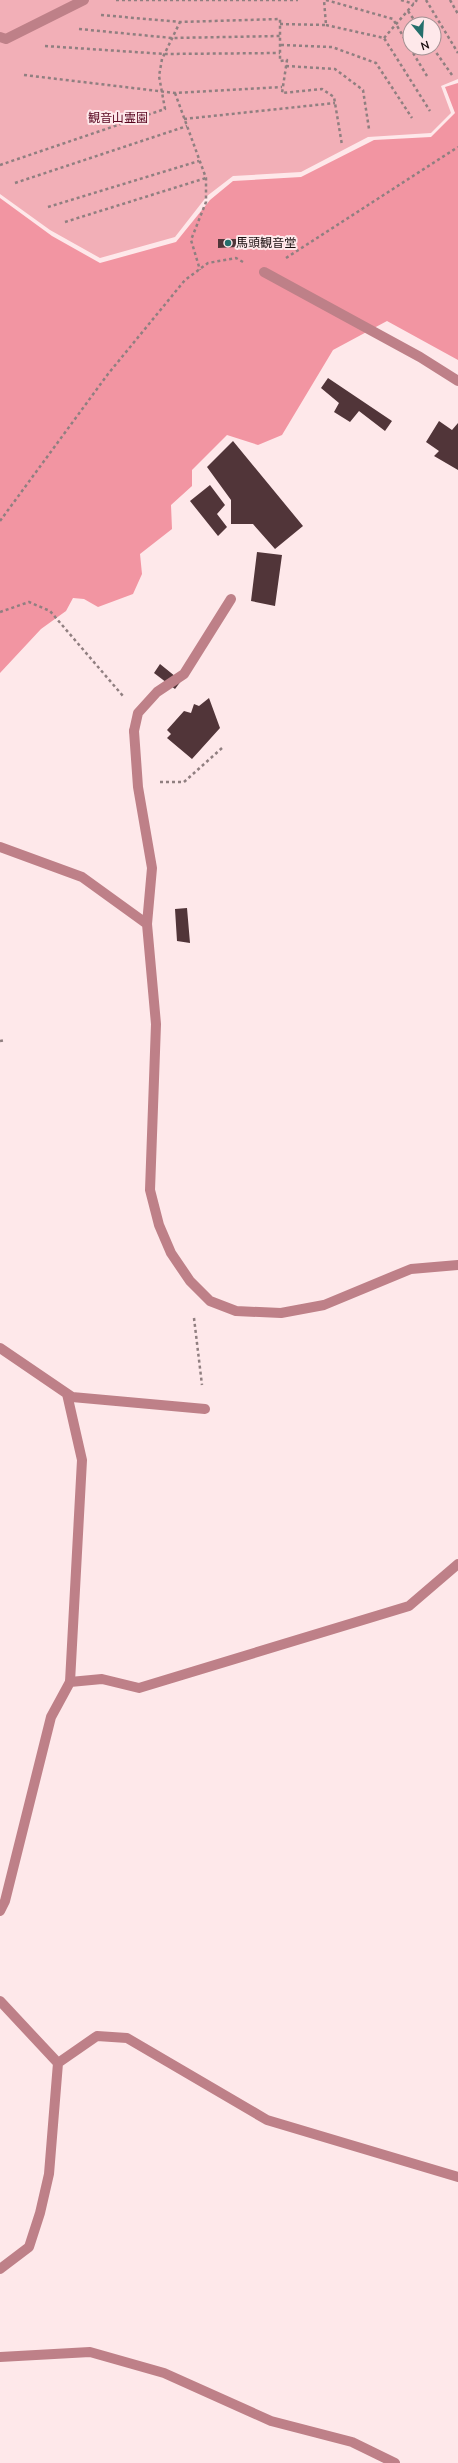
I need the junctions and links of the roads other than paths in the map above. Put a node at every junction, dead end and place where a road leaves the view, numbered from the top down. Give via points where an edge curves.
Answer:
1 (84, 0) edge
2 (3, 38) edge
3 (264, 272) road end
4 (458, 381) edge
5 (231, 599) dead end
6 (0, 847) edge
7 (147, 924) junction
8 (458, 1265) edge
9 (0, 1348) edge
10 (67, 1394) junction
11 (205, 1409) road end
12 (458, 1564) edge
13 (70, 1682) junction
14 (0, 1911) edge
15 (0, 2001) edge
16 (58, 2063) junction
17 (458, 2177) edge
18 (0, 2269) edge
19 (0, 2357) edge
20 (395, 2463) edge

1 - 2 street
3 - 4 street via 420,357
5 - 7 street via 184,674 157,692 138,713 134,731 138,783 152,868
6 - 7 street via 82,877
7 - 8 street via 156,1024 150,1190 159,1225 171,1253 190,1282 210,1301 236,1311 281,1313 324,1305 411,1269
9 - 10 street
10 - 11 street via 72,1397
10 - 13 street via 82,1460
12 - 13 street via 409,1606 402,1609 139,1688 102,1679
13 - 14 street via 51,1717 5,1901
15 - 16 street
16 - 17 street via 97,2036 127,2038 267,2120
16 - 18 street via 49,2174 40,2213 29,2247
19 - 20 street via 90,2352 164,2373 270,2421 352,2442

